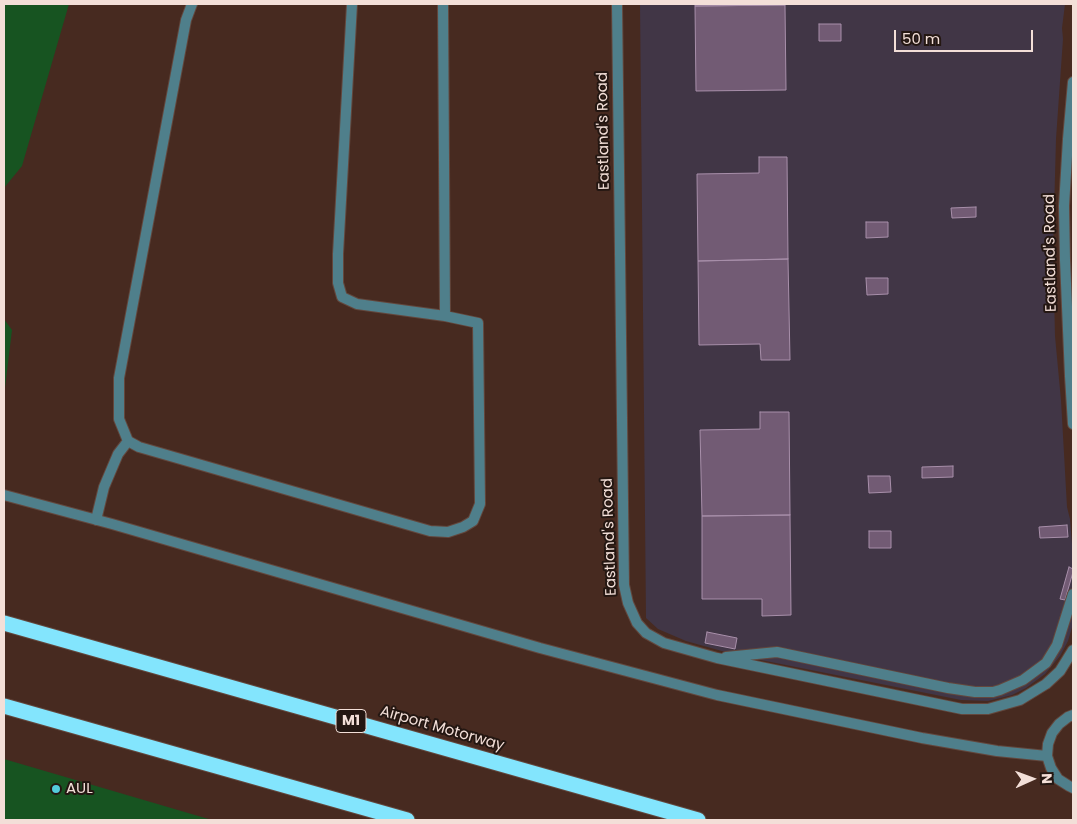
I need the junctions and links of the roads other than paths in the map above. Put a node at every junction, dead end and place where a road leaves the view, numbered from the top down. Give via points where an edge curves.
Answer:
1 (192, 4) edge
2 (352, 4) edge
3 (443, 4) edge
4 (618, 4) edge
5 (1073, 82) edge
6 (445, 316) junction
7 (1073, 424) edge
8 (128, 441) junction
9 (4, 494) edge
10 (96, 520) junction
11 (1073, 594) edge
12 (4, 623) edge
13 (1073, 650) edge
14 (717, 658) junction
15 (4, 706) edge
16 (1073, 715) edge
17 (1047, 756) junction
18 (1073, 788) edge
19 (407, 820) edge
20 (698, 820) edge

1 - 8 lane via 186,20 120,378 119,418
2 - 6 lane via 338,254 338,283 342,297 357,304
3 - 6 lane
4 - 14 lane, Eastland's Road via 624,585 631,610 646,633 664,643
5 - 7 lane, Eastland's Road via 1064,206
6 - 8 lane via 478,323 480,504 473,520 463,527 448,532 430,531 139,447
8 - 10 lane via 118,454 104,487
9 - 10 lane
10 - 17 lane via 540,648 717,695 931,739
11 - 14 lane via 1057,645 1046,663 1024,680 993,692 948,688 777,652
12 - 20 highway, Airport Motorway / M1
13 - 14 lane, Eastland's Road via 1060,672 1046,684 1020,700 988,709 962,709
15 - 19 highway
16 - 17 lane via 1052,733
17 - 18 lane via 1058,779

